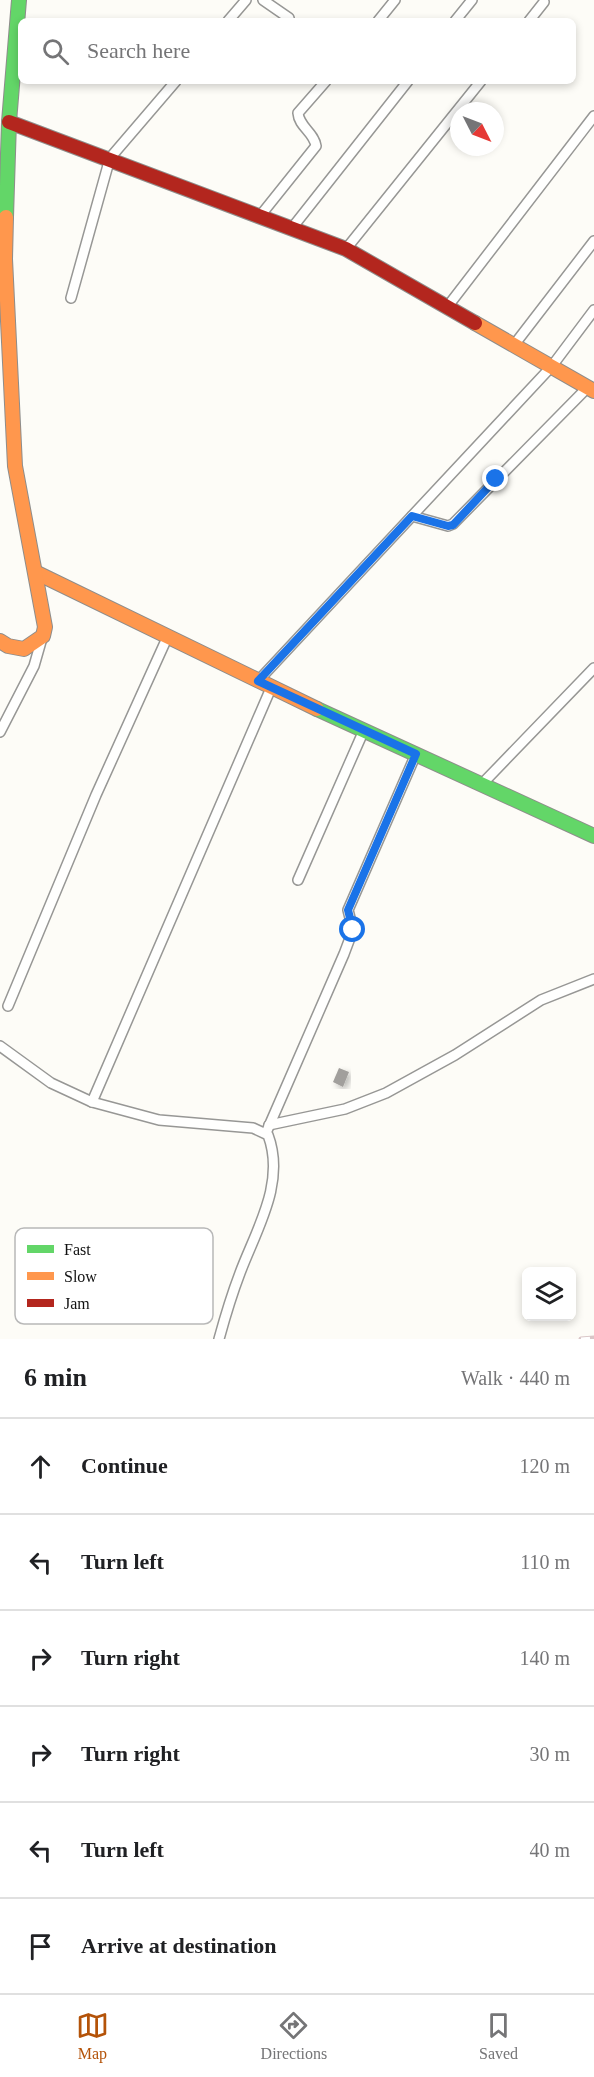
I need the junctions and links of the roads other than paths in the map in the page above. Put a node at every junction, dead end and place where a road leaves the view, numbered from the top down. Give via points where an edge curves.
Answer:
1 (19, 0) edge
2 (246, 0) edge
3 (264, 0) edge
4 (396, 0) edge
5 (472, 0) edge
6 (544, 2) dead end
7 (231, 18) edge
8 (289, 18) dead end
9 (381, 18) edge
10 (457, 18) edge
11 (531, 18) edge
12 (173, 84) edge
13 (323, 84) edge
14 (406, 84) edge
15 (479, 84) edge
16 (594, 116) edge
17 (9, 122) junction
18 (110, 158) junction
19 (260, 216) junction
20 (292, 228) junction
21 (594, 241) edge
22 (346, 249) junction
23 (71, 298) dead end
24 (448, 306) junction
25 (594, 310) edge
26 (514, 345) junction
27 (552, 366) junction
28 (591, 388) edge
29 (412, 516) junction
30 (37, 573) junction
31 (43, 636) junction
32 (167, 638) junction
33 (0, 641) edge
34 (594, 668) edge
35 (258, 681) junction
36 (271, 688) junction
37 (364, 730) junction
38 (0, 732) edge
39 (416, 754) junction
40 (482, 784) junction
41 (594, 836) edge
42 (298, 880) dead end
43 (594, 979) edge
44 (8, 1006) dead end
45 (0, 1046) edge
46 (92, 1102) junction
47 (267, 1129) junction
48 (219, 1339) edge

1 - 17 street
2 - 7 street
3 - 8 street
4 - 9 street
5 - 10 street
6 - 11 street
12 - 18 street
13 - 19 street via 298,113 300,122 314,136 316,146
14 - 20 street
15 - 22 street
16 - 24 street
17 - 18 street
17 - 30 street via 5,259 15,466
18 - 19 street
18 - 23 street
19 - 20 street
20 - 22 street
21 - 26 street
22 - 24 street
24 - 26 street
25 - 27 street
26 - 27 street
27 - 28 street
27 - 29 street
28 - 29 street via 453,525
29 - 35 street
30 - 31 street
30 - 32 street
31 - 33 street via 24,649
31 - 38 street via 34,666
32 - 35 street
32 - 44 street
34 - 40 street
35 - 36 street
36 - 37 street
36 - 46 street
37 - 39 street
37 - 42 street
39 - 40 street
39 - 47 street via 348,910 353,930 344,954
40 - 41 street
43 - 47 street via 541,1000 386,1094
45 - 46 street via 51,1083
46 - 47 street via 159,1120
47 - 48 street via 273,1172 271,1192

